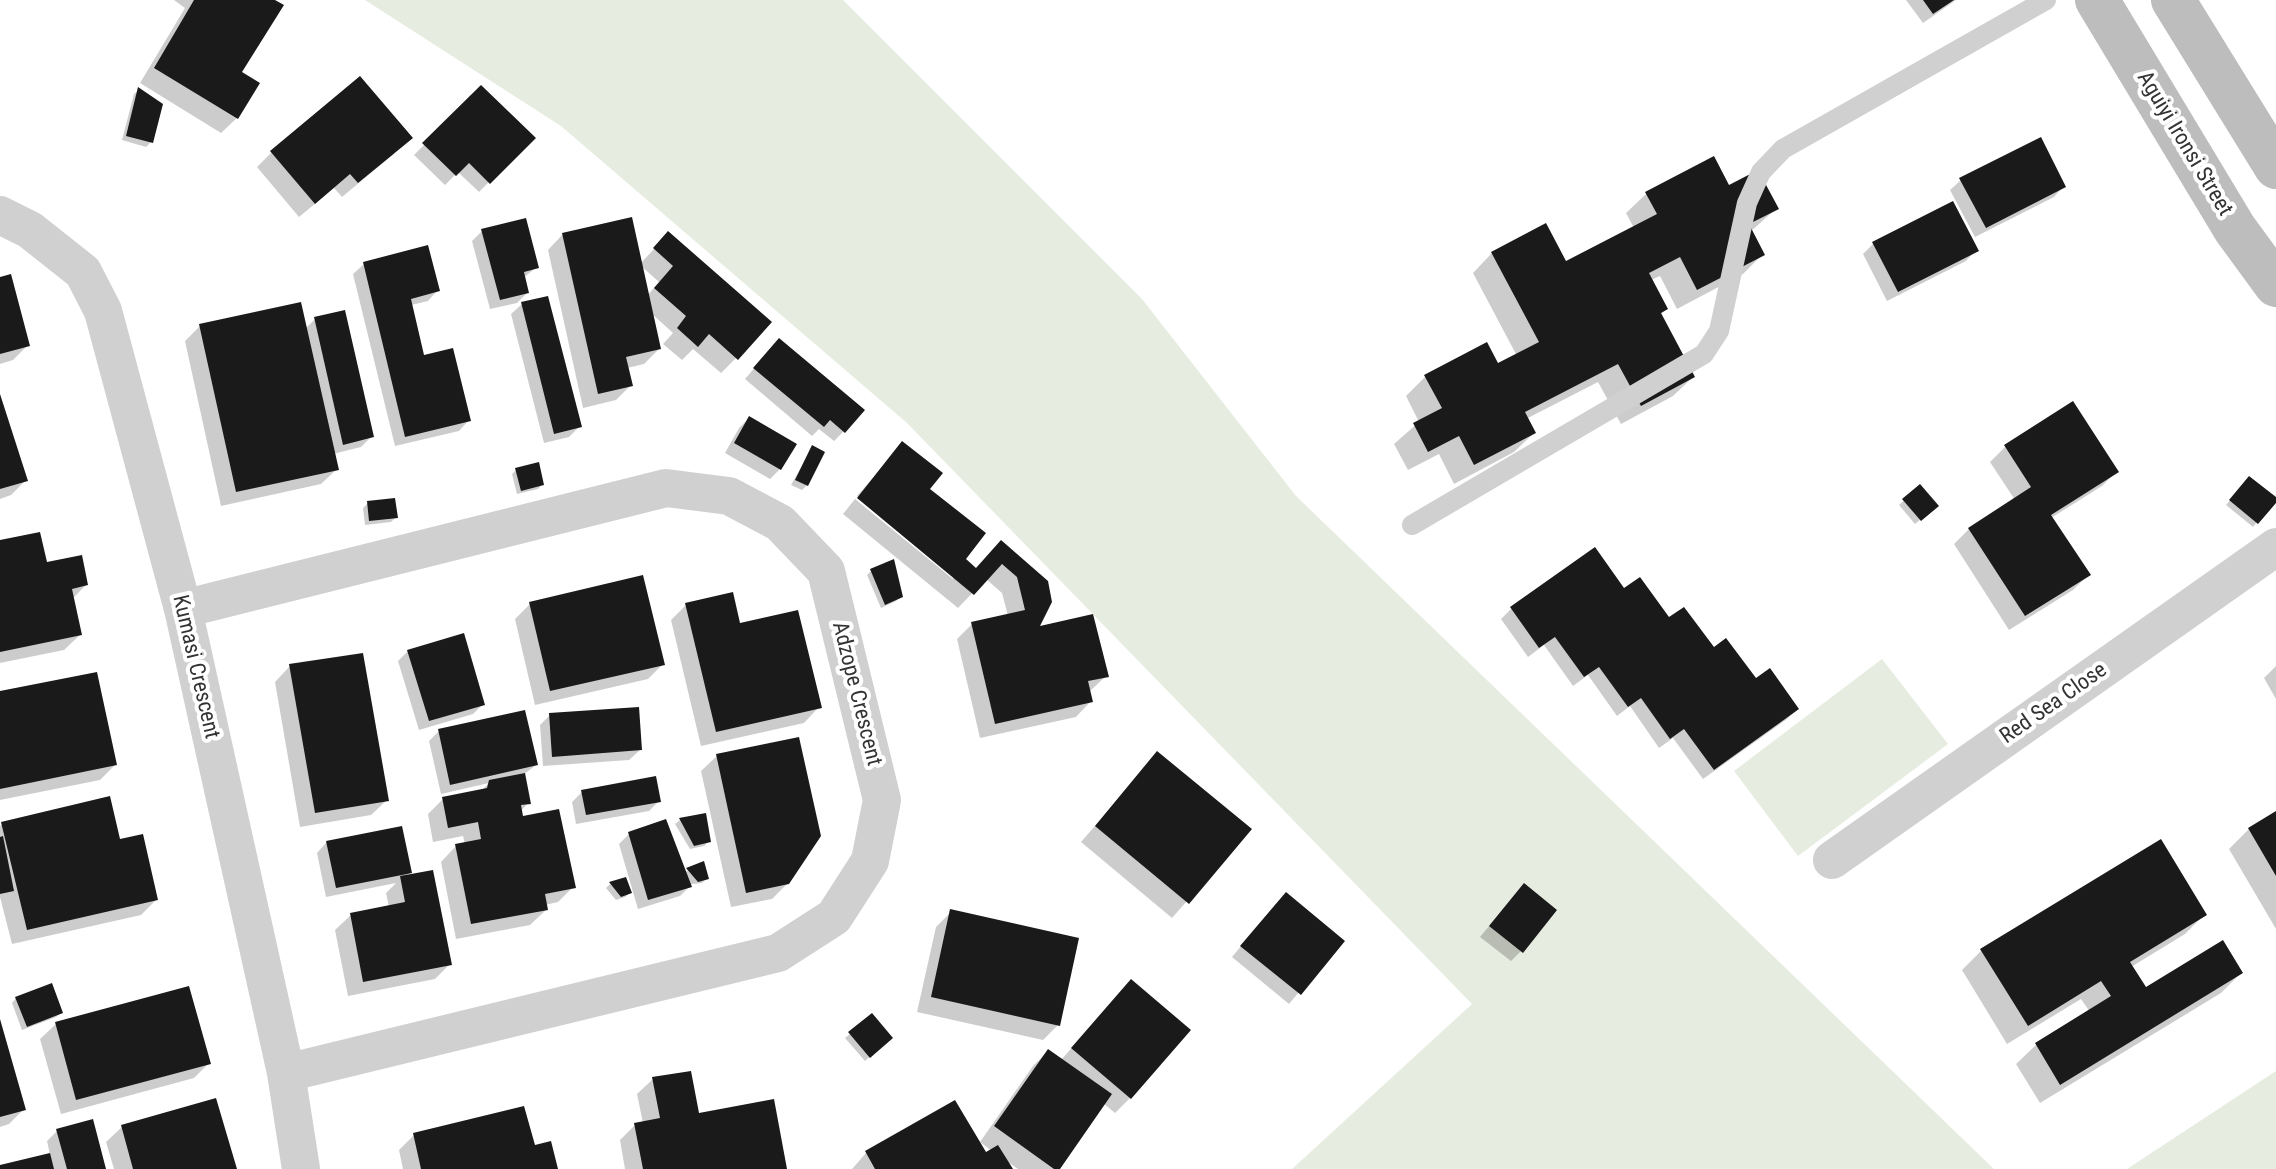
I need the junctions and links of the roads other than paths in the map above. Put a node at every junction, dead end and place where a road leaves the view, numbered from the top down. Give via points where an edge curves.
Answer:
1 (2046, 0) edge
2 (2097, 0) edge
3 (2173, 0) edge
4 (2276, 167) edge
5 (0, 215) edge
6 (2276, 285) edge
7 (1412, 525) dead end
8 (2276, 547) edge
9 (183, 609) junction
10 (1832, 860) dead end
11 (286, 1073) junction
12 (301, 1169) edge

1 - 7 lane via 1783,149 1761,172 1747,203 1719,331 1704,354
2 - 6 main road, Aguiyi Ironsi Street via 2235,229
3 - 4 main road
5 - 9 street, Kumasi Crescent via 30,230 83,272 103,311
8 - 10 street, Red Sea Close
9 - 11 street, Kumasi Crescent
9 - 11 street, Adzope Crescent via 666,488 729,496 780,523 826,571 882,800 870,861 834,917 778,953
11 - 12 street, Kumasi Crescent

